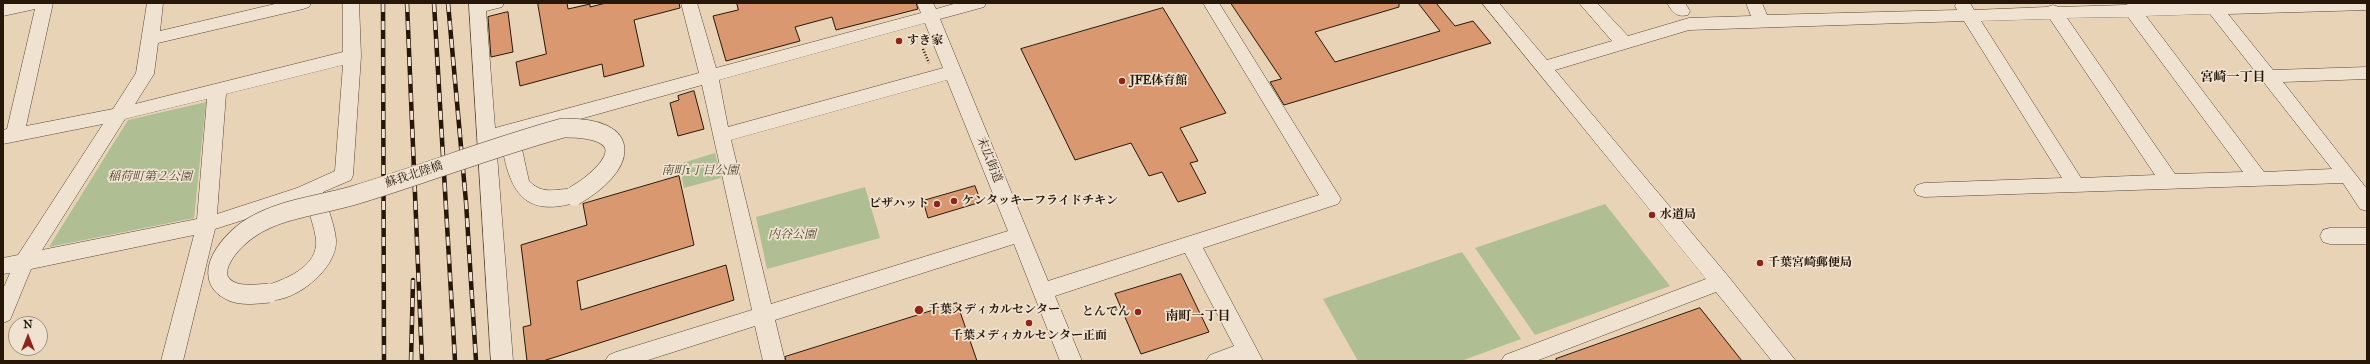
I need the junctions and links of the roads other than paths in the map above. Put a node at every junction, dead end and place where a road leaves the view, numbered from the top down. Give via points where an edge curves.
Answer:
1 (37, 3) edge
2 (46, 3) edge
3 (155, 3) edge
4 (302, 3) edge
5 (351, 3) edge
6 (496, 3) edge
7 (689, 3) edge
8 (978, 3) edge
9 (1211, 3) edge
10 (1490, 3) edge
11 (1587, 3) edge
12 (1754, 3) edge
13 (2367, 4) edge
14 (477, 5) edge
15 (2212, 5) edge
16 (1964, 8) edge
17 (927, 9) edge
18 (2131, 9) junction
19 (3, 10) edge
20 (2053, 11) junction
21 (1761, 21) junction
22 (150, 39) junction
23 (1624, 43) junction
24 (352, 56) junction
25 (1544, 67) junction
26 (953, 72) junction
27 (2367, 73) edge
28 (709, 76) junction
29 (2269, 76) junction
30 (217, 90) junction
31 (120, 114) junction
32 (509, 131) junction
33 (9, 135) edge
34 (721, 136) junction
35 (485, 138) junction
36 (2348, 176) junction
37 (2259, 179) junction
38 (2170, 182) junction
39 (2076, 185) junction
40 (1924, 190) dead end
41 (313, 191) junction
42 (2367, 204) edge
43 (206, 226) junction
44 (1020, 235) junction
45 (2330, 236) dead end
46 (2367, 236) edge
47 (1191, 245) junction
48 (24, 262) junction
49 (3, 266) edge
50 (1721, 282) junction
51 (1043, 290) junction
52 (3, 314) edge
53 (763, 314) junction
54 (1250, 356) edge
55 (172, 361) edge
56 (502, 361) edge
57 (616, 361) edge
58 (774, 361) edge
59 (1071, 361) edge
60 (1217, 361) edge
61 (1512, 361) edge
62 (1785, 361) edge

1 - 19 street
2 - 33 street
3 - 22 street
4 - 22 street
5 - 24 street
6 - 14 street
7 - 28 street
8 - 17 street
9 - 47 street via 1331,199
10 - 25 street
11 - 23 street
12 - 21 street
13 - 15 street
14 - 35 street
15 - 18 street
15 - 29 street
16 - 20 street
16 - 21 street
16 - 39 street
17 - 26 street, 末広街道
17 - 28 street
18 - 20 street
18 - 37 street
20 - 38 street
21 - 23 street via 1689,24
22 - 31 street via 144,74
23 - 25 street
24 - 30 street
24 - 41 street via 344,175
25 - 50 street
26 - 34 street
26 - 44 street, 末広街道
27 - 29 street
28 - 32 street
28 - 34 street
29 - 36 street
30 - 31 street
30 - 43 street
31 - 33 street
31 - 48 street
32 - 35 street
32 - 41 street, 蘇我北陸橋, bridge via 510,138 511,144 512,150 514,163 518,178 524,190 537,198 558,199 574,196 586,190 602,177 615,156 614,144 609,135 600,129 577,126 563,128 545,132 533,137 513,143 505,146 476,155 336,201 330,202 323,204 316,206 290,212 269,218 242,233 222,254 219,279 228,289 246,295 283,290 304,278 319,262 326,247 326,240 320,219 318,212 316,205
34 - 53 street
35 - 56 street
36 - 37 street
36 - 42 street
37 - 38 street
38 - 39 street
39 - 40 street
41 - 43 street
43 - 48 street
43 - 55 street
44 - 51 street, 末広街道
44 - 53 street
45 - 46 street
47 - 51 street
47 - 54 street
48 - 49 street
48 - 52 street
50 - 61 street
50 - 62 street
51 - 59 street, 末広街道
53 - 57 street
53 - 58 street
54 - 60 street

